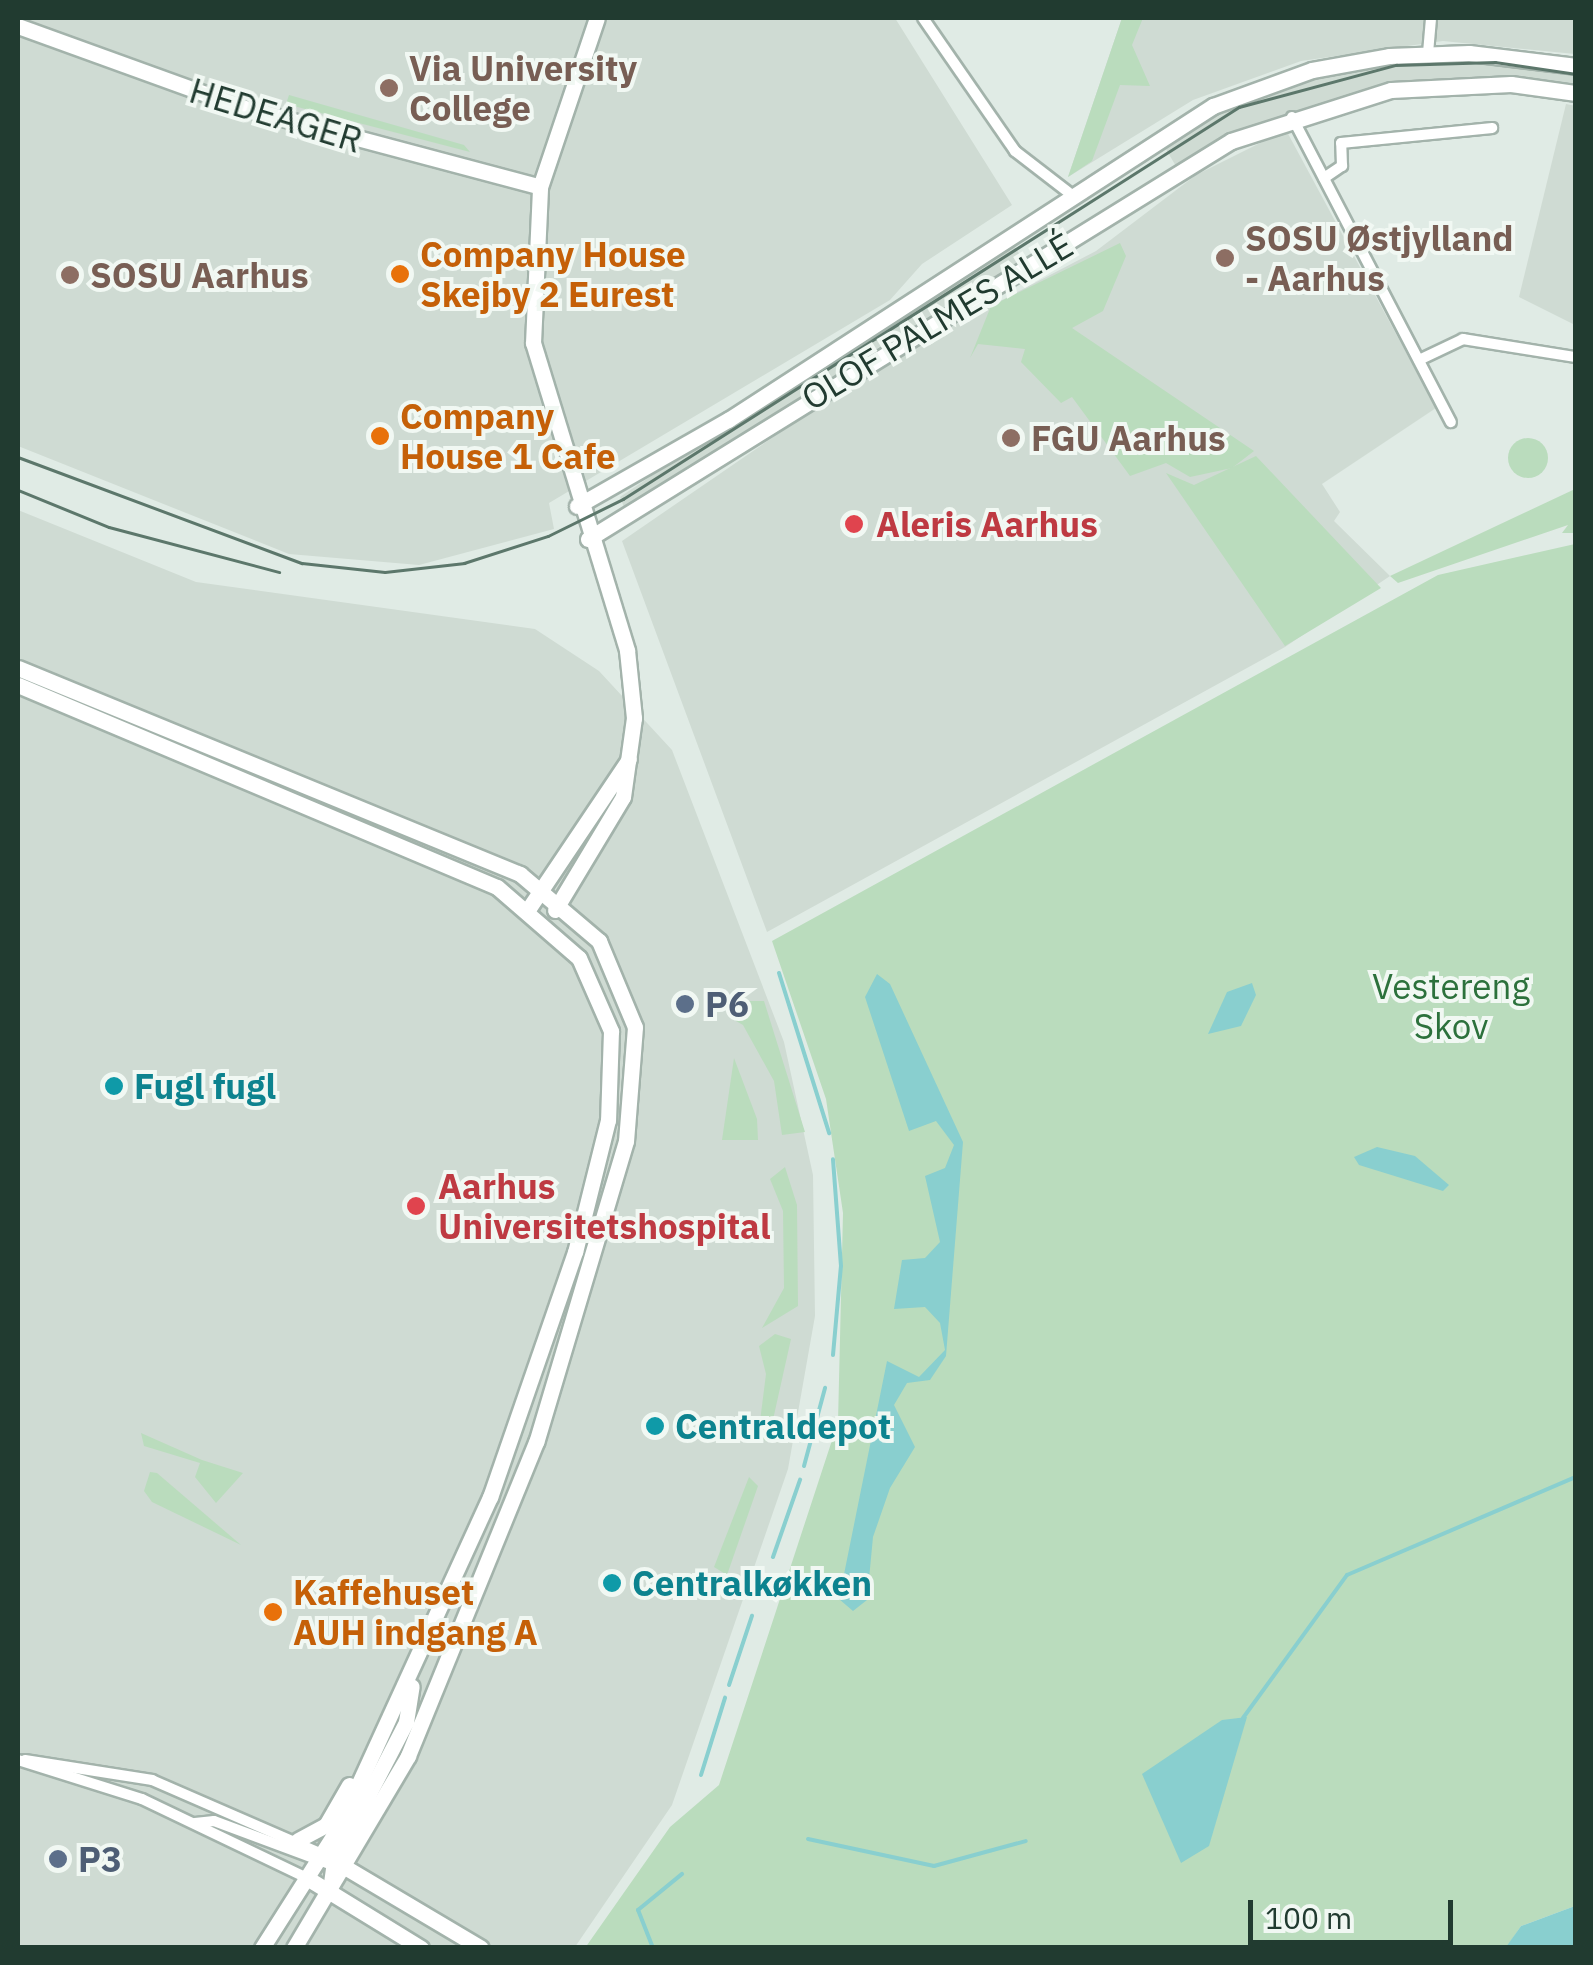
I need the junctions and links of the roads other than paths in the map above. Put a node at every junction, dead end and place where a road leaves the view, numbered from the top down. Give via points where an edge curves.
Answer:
1 (597, 18) edge
2 (923, 18) edge
3 (1431, 18) edge
4 (18, 26) edge
5 (1428, 53) junction
6 (1576, 66) edge
7 (1576, 94) edge
8 (1292, 116) junction
9 (1492, 128) dead end
10 (1324, 178) junction
11 (540, 187) junction
12 (1068, 192) junction
13 (1576, 357) edge
14 (1419, 360) junction
15 (1451, 422) dead end
16 (578, 506) junction
17 (588, 539) junction
18 (18, 668) edge
19 (18, 685) edge
20 (631, 756) junction
21 (546, 899) junction
22 (547, 922) junction
23 (416, 1665) junction
24 (384, 1732) junction
25 (21, 1760) edge
26 (298, 1840) junction
27 (326, 1865) junction
28 (330, 1894) junction
29 (262, 1948) edge
30 (294, 1948) edge
31 (421, 1948) edge
32 (481, 1948) edge

1 - 11 street
2 - 12 street, OLOF PALMES ALLÉ via 1015,151
3 - 5 street
4 - 11 street, HEDEAGER via 244,108
5 - 6 street, OLOF PALMES ALLÉ
5 - 12 street, OLOF PALMES ALLÉ via 1257,87
7 - 8 street, OLOF PALMES ALLÉ via 1426,86
8 - 10 street
8 - 17 street, OLOF PALMES ALLÉ via 1192,162 1026,271 900,338
9 - 10 street via 1341,142 1342,166
10 - 14 street
11 - 16 street via 534,344
12 - 16 street, OLOF PALMES ALLÉ via 728,420
13 - 14 street via 1462,339
14 - 15 street
16 - 17 street
17 - 20 street via 628,650
18 - 21 street
19 - 21 street via 401,845 486,869
20 - 21 street
20 - 21 street via 623,797 592,859
21 - 22 street
21 - 22 street
21 - 27 street via 599,940 627,996 638,1063 626,1141 572,1340 489,1569 408,1756
22 - 23 street via 604,1006 613,1052 608,1120 575,1252 490,1497
23 - 24 street
23 - 27 street via 406,1722
24 - 26 street via 326,1824
24 - 27 street
25 - 26 street via 152,1780
25 - 27 street via 194,1824 214,1821
26 - 27 street
27 - 28 street
27 - 28 street
27 - 29 street
27 - 32 street
28 - 30 street
28 - 31 street

